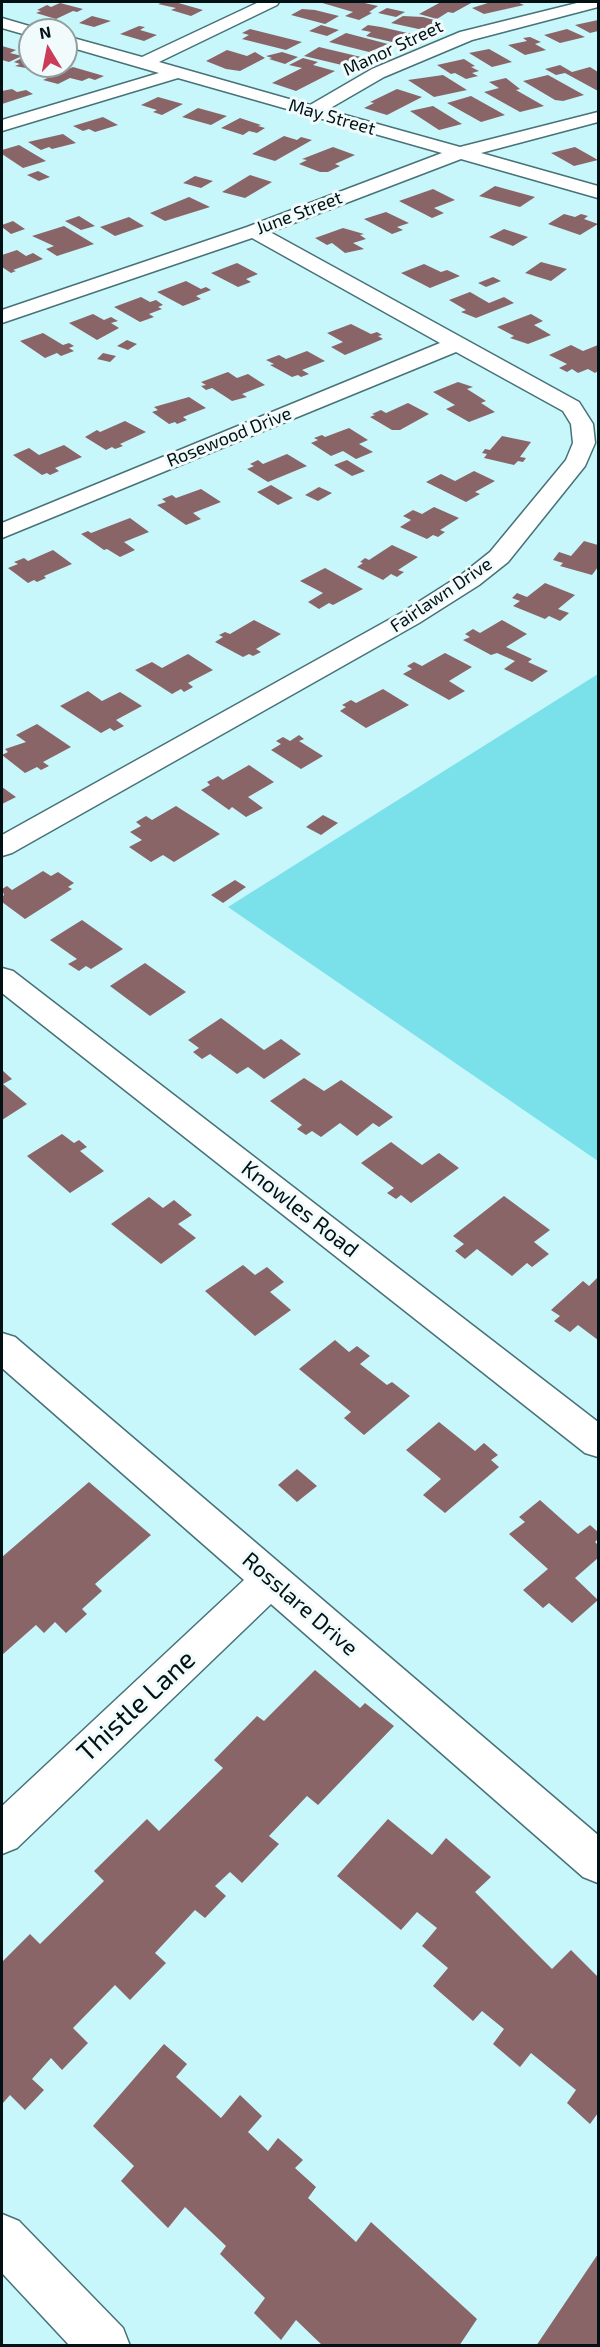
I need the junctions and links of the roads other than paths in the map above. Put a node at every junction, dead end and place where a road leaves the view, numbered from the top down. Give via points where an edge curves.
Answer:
1 (272, 2) edge
2 (598, 2) edge
3 (2, 23) edge
4 (18, 28) edge
5 (78, 44) edge
6 (144, 63) junction
7 (176, 73) junction
8 (312, 111) junction
9 (598, 117) edge
10 (2, 126) edge
11 (459, 153) junction
12 (598, 192) edge
13 (254, 231) junction
14 (2, 317) edge
15 (456, 344) junction
16 (2, 531) edge
17 (2, 847) edge
18 (2, 978) edge
19 (2, 1347) edge
20 (598, 1442) edge
21 (271, 1579) junction
22 (2, 1834) edge
23 (598, 1862) edge
24 (2, 2238) edge
25 (105, 2346) edge

1 - 6 street
2 - 8 street, Manor Street via 466,36 378,73
3 - 4 street
5 - 6 street, May Street
6 - 7 street, May Street
7 - 8 street, May Street
7 - 10 street
8 - 11 street, May Street
9 - 11 street, June Street
11 - 12 street, May Street
11 - 13 street, June Street
13 - 14 street, June Street
13 - 15 street, Fairlawn Drive
15 - 16 street, Rosewood Drive
15 - 17 street, Fairlawn Drive via 571,407 582,424 584,443 577,461 499,557 410,618
18 - 20 street, Knowles Road
19 - 21 street, Rosslare Drive
21 - 22 street, Thistle Lane
21 - 23 street, Rosslare Drive
24 - 25 street

